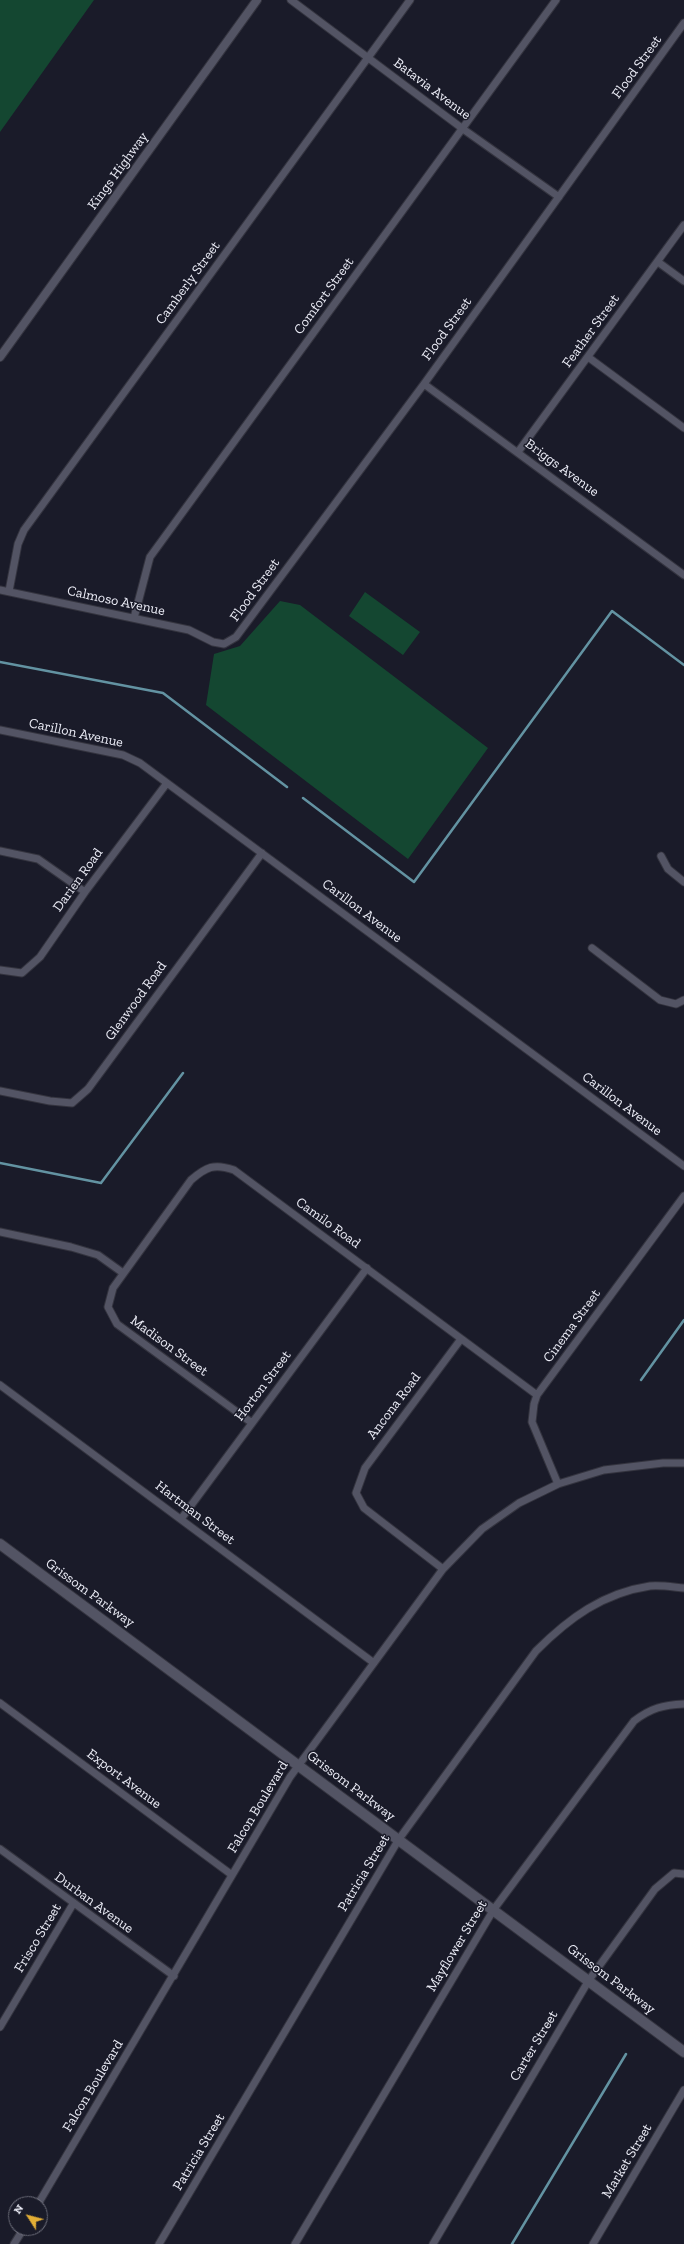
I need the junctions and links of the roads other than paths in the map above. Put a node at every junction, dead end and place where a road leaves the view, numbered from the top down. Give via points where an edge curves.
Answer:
1 (257, 0) edge
2 (291, 0) edge
3 (410, 0) edge
4 (556, 0) edge
5 (684, 23) edge
6 (368, 58) junction
7 (463, 128) junction
8 (559, 197) junction
9 (684, 225) edge
10 (658, 262) junction
11 (684, 281) edge
12 (0, 357) edge
13 (588, 357) junction
14 (424, 384) junction
15 (684, 428) edge
16 (518, 452) junction
17 (684, 575) edge
18 (0, 590) edge
19 (9, 592) junction
20 (134, 618) junction
21 (224, 644) joint
22 (0, 730) edge
23 (167, 783) junction
24 (0, 851) edge
25 (262, 853) junction
26 (661, 856) dead end
27 (684, 882) edge
28 (86, 892) junction
29 (592, 948) dead end
30 (0, 970) edge
31 (684, 1000) edge
32 (0, 1091) edge
33 (684, 1166) edge
34 (684, 1196) edge
35 (0, 1232) edge
36 (367, 1268) junction
37 (124, 1273) junction
38 (461, 1339) junction
39 (0, 1385) edge
40 (537, 1395) junction
41 (252, 1423) junction
42 (684, 1463) edge
43 (558, 1484) junction
44 (181, 1519) junction
45 (0, 1544) edge
46 (443, 1569) junction
47 (684, 1588) edge
48 (374, 1663) junction
49 (0, 1703) edge
50 (684, 1704) edge
51 (299, 1764) junction
52 (399, 1839) junction
53 (0, 1849) edge
54 (684, 1874) edge
55 (232, 1875) junction
56 (73, 1904) junction
57 (494, 1909) junction
58 (174, 1976) junction
59 (589, 1980) junction
60 (0, 2027) edge
61 (684, 2052) edge
62 (684, 2090) edge
63 (43, 2196) edge
64 (159, 2244) edge
65 (295, 2244) edge
66 (433, 2244) edge
67 (593, 2244) edge

1 - 12 street, Kings Highway
2 - 6 street, Batavia Avenue
3 - 6 street, Camberly Street
4 - 7 street, Comfort Street
5 - 8 street, Flood Street
6 - 7 street, Batavia Avenue
6 - 19 street, Camberly Street via 24,530 18,544
7 - 8 street, Batavia Avenue
7 - 20 street, Comfort Street via 150,557
8 - 14 street, Flood Street
9 - 10 street, Feather Street
10 - 11 street
10 - 13 street, Feather Street
13 - 15 street
13 - 16 street, Feather Street
14 - 16 street, Briggs Avenue
14 - 21 street, Flood Street via 236,637
16 - 17 street, Briggs Avenue
18 - 19 street, Calmoso Avenue
19 - 20 street, Calmoso Avenue
20 - 21 street, Calmoso Avenue via 189,630 213,642
22 - 23 street, Carillon Avenue via 123,755 140,763
23 - 25 street, Carillon Avenue
23 - 28 street, Darien Road
24 - 28 street via 38,859
25 - 32 street, Glenwood Road via 88,1089 72,1103
25 - 33 street, Carillon Avenue
26 - 27 street via 668,869
28 - 30 street, Darien Road via 40,957 22,973
29 - 31 street via 660,1000 676,1004
34 - 40 street, Cinema Street
35 - 37 street via 98,1255
36 - 37 street, Camilo Road via 234,1170 220,1165 202,1170 191,1180
36 - 38 street, Camilo Road
36 - 41 street, Horton Street
37 - 41 street, Madison Street via 113,1288 108,1306 117,1324
38 - 40 street, Camilo Road
38 - 46 street, Ancona Road via 365,1468 356,1493 364,1508
39 - 44 street, Hartman Street
40 - 43 street, Cinema Street via 532,1422
41 - 44 street, Horton Street
42 - 43 street, Falcon Boulevard via 604,1470
43 - 46 street, Falcon Boulevard via 519,1503 482,1529
44 - 48 street, Hartman Street
45 - 51 main road, Grissom Parkway
46 - 48 street, Falcon Boulevard
47 - 52 street, Patricia Street via 652,1586 615,1594 585,1609 559,1628 536,1651
48 - 51 street, Falcon Boulevard
49 - 55 street, Export Avenue
50 - 57 street, Mayflower Street via 662,1705 648,1710 634,1721
51 - 52 main road, Grissom Parkway
51 - 55 street, Falcon Boulevard
52 - 57 main road, Grissom Parkway
52 - 64 street, Patricia Street
53 - 56 street, Durban Avenue
54 - 59 street, Carter Street via 674,1873 655,1889
55 - 58 street, Falcon Boulevard
56 - 58 street, Durban Avenue
56 - 60 street, Frisco Street
57 - 59 main road, Grissom Parkway
57 - 65 street, Mayflower Street
58 - 63 street, Falcon Boulevard
59 - 61 main road, Grissom Parkway
59 - 66 street, Carter Street
62 - 67 street, Market Street

